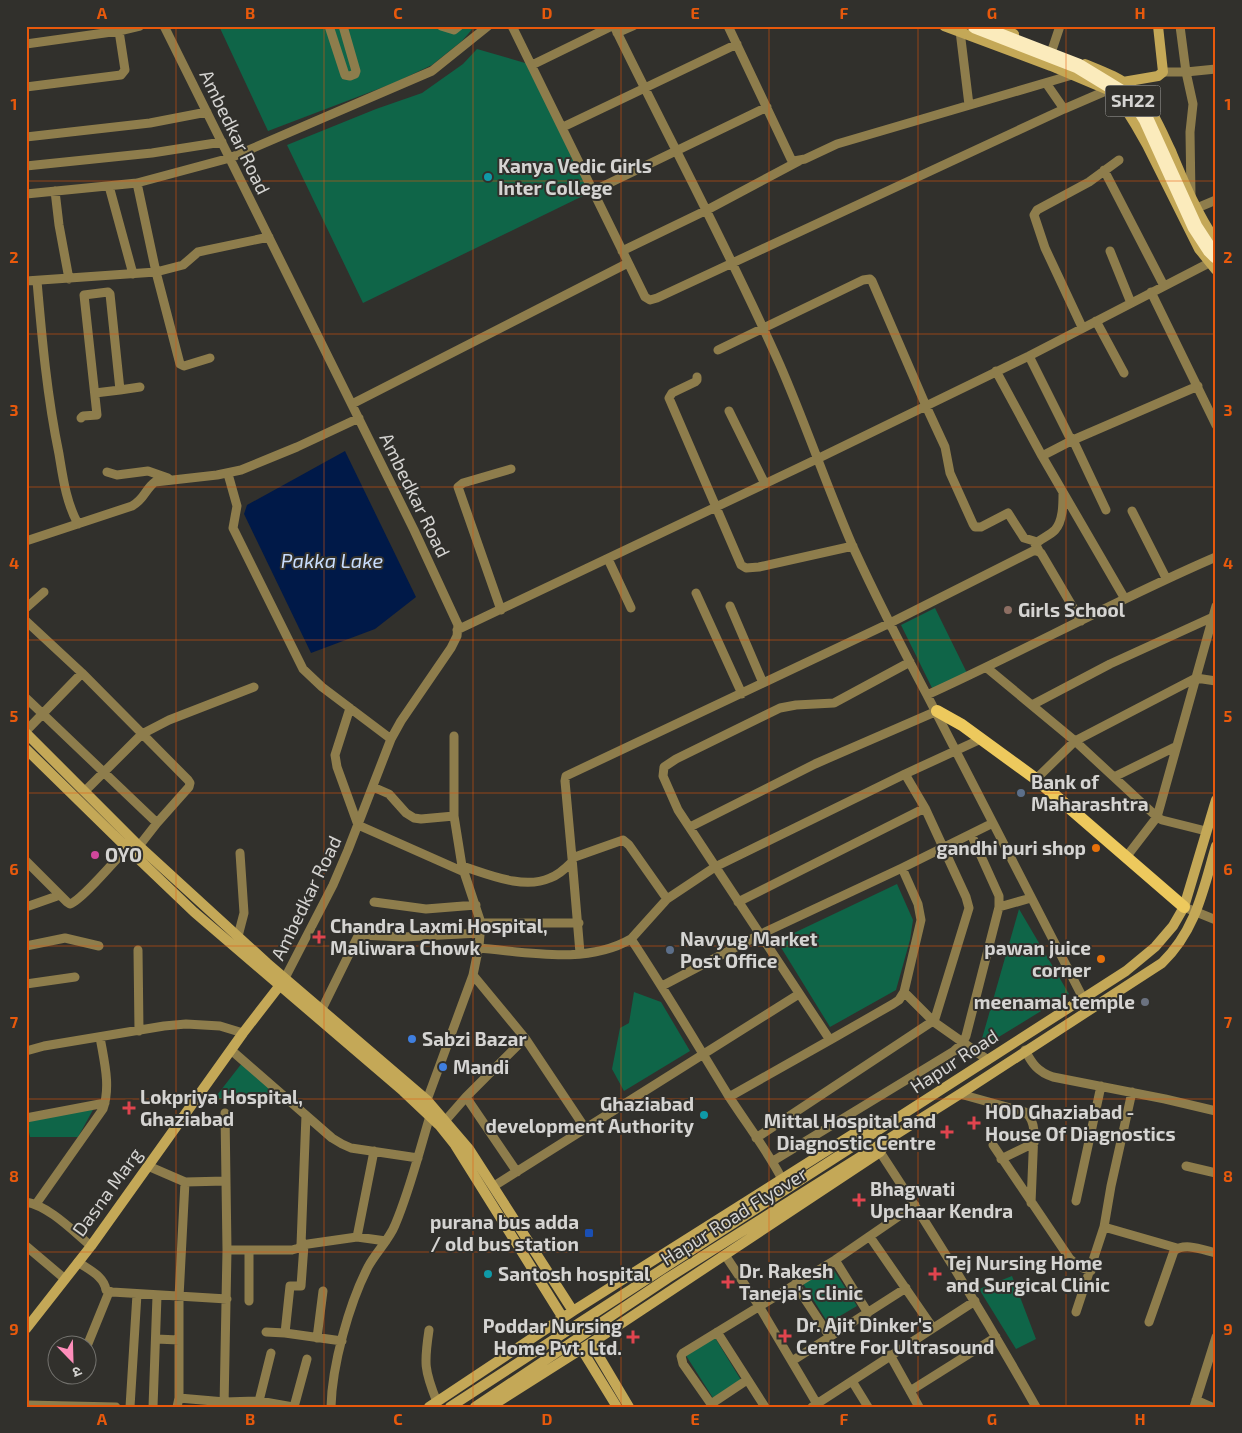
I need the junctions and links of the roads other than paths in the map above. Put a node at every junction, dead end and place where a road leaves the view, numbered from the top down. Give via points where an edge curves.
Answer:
1 (140, 26) edge
2 (164, 26) edge
3 (329, 26) edge
4 (343, 26) edge
5 (441, 26) edge
6 (459, 26) edge
7 (488, 26) edge
8 (512, 26) edge
9 (632, 26) edge
10 (728, 26) edge
11 (944, 26) edge
12 (975, 26) edge
13 (998, 26) edge
14 (1060, 26) edge
15 (1158, 26) edge
16 (1180, 26) edge
17 (614, 29) edge
18 (119, 32) junction
19 (960, 32) junction
20 (26, 44) edge
21 (737, 44) junction
22 (992, 44) junction
23 (1052, 50) junction
24 (532, 65) junction
25 (1216, 69) edge
26 (1163, 72) junction
27 (1186, 72) junction
28 (1072, 75) junction
29 (1152, 77) junction
30 (1123, 82) junction
31 (1046, 83) junction
32 (26, 87) edge
33 (644, 89) junction
34 (1108, 90) junction
35 (1134, 90) junction
36 (969, 105) junction
37 (767, 107) junction
38 (1064, 109) junction
39 (207, 112) junction
40 (1154, 118) junction
41 (563, 128) junction
42 (1138, 129) junction
43 (26, 137) edge
44 (222, 142) junction
45 (677, 151) junction
46 (230, 158) junction
47 (1119, 160) dead end
48 (799, 161) junction
49 (26, 166) edge
50 (1104, 170) junction
51 (137, 183) junction
52 (109, 186) junction
53 (55, 191) junction
54 (593, 191) junction
55 (26, 194) edge
56 (1191, 196) junction
57 (1216, 200) edge
58 (1197, 208) junction
59 (707, 210) junction
60 (269, 236) junction
61 (1216, 241) edge
62 (1110, 250) dead end
63 (622, 251) junction
64 (628, 263) junction
65 (733, 263) junction
66 (1214, 263) edge
67 (156, 272) junction
68 (133, 274) junction
69 (95, 277) junction
70 (69, 279) junction
71 (26, 281) edge
72 (37, 281) junction
73 (1164, 286) junction
74 (1151, 292) junction
75 (97, 293) junction
76 (1131, 303) junction
77 (1096, 321) junction
78 (1082, 328) junction
79 (763, 329) junction
80 (718, 350) dead end
81 (1029, 356) junction
82 (210, 358) dead end
83 (996, 371) junction
84 (1124, 372) dead end
85 (697, 377) dead end
86 (1198, 386) junction
87 (140, 388) dead end
88 (120, 390) junction
89 (95, 394) junction
90 (352, 404) junction
91 (926, 406) junction
92 (729, 411) dead end
93 (81, 418) dead end
94 (359, 418) junction
95 (1216, 425) edge
96 (1073, 440) junction
97 (1042, 456) junction
98 (818, 459) junction
99 (511, 468) dead end
100 (107, 472) dead end
101 (228, 474) junction
102 (171, 480) junction
103 (765, 484) junction
104 (1064, 494) junction
105 (716, 507) junction
106 (1106, 510) dead end
107 (1132, 511) dead end
108 (78, 524) junction
109 (26, 541) edge
110 (853, 546) junction
111 (1037, 547) junction
112 (1216, 557) edge
113 (608, 559) junction
114 (1166, 578) junction
115 (44, 592) dead end
116 (696, 593) dead end
117 (1125, 599) junction
118 (730, 606) dead end
119 (1216, 606) edge
120 (26, 608) edge
121 (631, 608) dead end
122 (501, 610) junction
123 (1213, 617) junction
124 (26, 621) edge
125 (1081, 621) junction
126 (890, 623) junction
127 (458, 630) junction
128 (910, 662) junction
129 (987, 668) junction
130 (82, 673) junction
131 (1196, 678) junction
132 (1216, 681) edge
133 (763, 683) junction
134 (254, 687) dead end
135 (742, 694) junction
136 (928, 695) junction
137 (26, 698) edge
138 (1032, 705) junction
139 (350, 708) junction
140 (937, 711) junction
141 (41, 714) junction
142 (26, 732) edge
143 (142, 734) junction
144 (454, 736) dead end
145 (391, 739) junction
146 (982, 739) junction
147 (1075, 741) junction
148 (1175, 747) junction
149 (26, 749) edge
150 (956, 751) junction
151 (103, 772) junction
152 (905, 774) junction
153 (1114, 777) junction
154 (1036, 779) junction
155 (373, 787) junction
156 (84, 791) junction
157 (1216, 800) edge
158 (924, 808) junction
159 (454, 816) junction
160 (1157, 816) junction
161 (156, 823) junction
162 (993, 823) junction
163 (358, 825) junction
164 (690, 827) junction
165 (1206, 831) junction
166 (971, 834) junction
167 (140, 846) junction
168 (1216, 846) edge
169 (127, 848) junction
170 (942, 848) junction
171 (240, 853) dead end
172 (1127, 856) junction
173 (572, 860) junction
174 (26, 862) edge
175 (715, 867) junction
176 (902, 868) junction
177 (463, 869) junction
178 (60, 895) junction
179 (1032, 898) junction
180 (667, 899) junction
181 (374, 902) dead end
182 (738, 902) junction
183 (476, 905) junction
184 (999, 906) junction
185 (26, 907) edge
186 (1184, 907) junction
187 (1197, 913) junction
188 (1216, 920) edge
189 (481, 923) junction
190 (579, 923) junction
191 (480, 933) junction
192 (759, 935) junction
193 (238, 936) junction
194 (631, 939) junction
195 (26, 946) edge
196 (99, 946) dead end
197 (479, 948) junction
198 (138, 950) dead end
199 (580, 953) junction
200 (473, 975) junction
201 (75, 977) dead end
202 (283, 981) junction
203 (26, 984) edge
204 (662, 986) junction
205 (904, 992) junction
206 (799, 994) junction
207 (1084, 1000) junction
208 (322, 1009) junction
209 (934, 1022) junction
210 (139, 1031) junction
211 (242, 1034) junction
212 (100, 1038) junction
213 (525, 1038) junction
214 (830, 1040) junction
215 (962, 1044) junction
216 (231, 1050) junction
217 (1025, 1050) junction
218 (26, 1051) edge
219 (703, 1054) junction
220 (988, 1060) junction
221 (1101, 1086) junction
222 (1132, 1092) junction
223 (960, 1094) junction
224 (466, 1097) junction
225 (729, 1097) junction
226 (427, 1100) junction
227 (105, 1103) junction
228 (1216, 1111) edge
229 (225, 1113) dead end
230 (306, 1115) junction
231 (430, 1116) junction
232 (26, 1118) edge
233 (445, 1121) junction
234 (886, 1126) junction
235 (585, 1128) junction
236 (756, 1138) junction
237 (889, 1138) junction
238 (1034, 1143) junction
239 (993, 1145) dead end
240 (374, 1151) junction
241 (880, 1152) junction
242 (418, 1158) junction
243 (1001, 1159) junction
244 (773, 1161) junction
245 (148, 1166) junction
246 (1186, 1166) dead end
247 (517, 1172) junction
248 (1216, 1173) edge
249 (782, 1179) junction
250 (226, 1181) junction
251 (185, 1182) junction
252 (494, 1186) junction
253 (1076, 1201) dead end
254 (26, 1202) edge
255 (1031, 1203) junction
256 (36, 1204) junction
257 (915, 1205) junction
258 (1104, 1227) junction
259 (357, 1237) junction
260 (870, 1237) junction
261 (386, 1241) junction
262 (302, 1245) junction
263 (26, 1246) edge
264 (91, 1246) junction
265 (1177, 1248) junction
266 (227, 1250) junction
267 (249, 1250) junction
268 (1216, 1253) edge
269 (726, 1256) junction
270 (834, 1260) junction
271 (78, 1262) junction
272 (1091, 1271) junction
273 (65, 1279) junction
274 (795, 1284) junction
275 (906, 1288) junction
276 (322, 1291) dead end
277 (109, 1292) junction
278 (136, 1294) junction
279 (157, 1296) junction
280 (179, 1297) junction
281 (226, 1299) junction
282 (592, 1299) junction
283 (249, 1301) dead end
284 (975, 1301) junction
285 (760, 1306) junction
286 (574, 1311) junction
287 (1076, 1312) dead end
288 (868, 1313) junction
289 (564, 1318) junction
290 (28, 1322) edge
291 (1149, 1322) dead end
292 (933, 1328) junction
293 (613, 1329) junction
294 (429, 1330) dead end
295 (266, 1332) dead end
296 (541, 1332) junction
297 (717, 1332) junction
298 (285, 1333) junction
299 (91, 1336) edge
300 (830, 1337) junction
301 (996, 1337) junction
302 (1216, 1337) edge
303 (318, 1338) junction
304 (156, 1339) junction
305 (179, 1340) junction
306 (342, 1341) junction
307 (591, 1343) junction
308 (582, 1350) junction
309 (271, 1354) dead end
310 (890, 1355) junction
311 (308, 1359) dead end
312 (1213, 1360) edge
313 (792, 1361) junction
314 (561, 1363) junction
315 (747, 1380) junction
316 (852, 1381) junction
317 (910, 1391) junction
318 (259, 1401) junction
319 (178, 1402) edge
320 (224, 1404) edge
321 (433, 1404) edge
322 (1195, 1404) edge
323 (26, 1405) edge
324 (708, 1405) edge
325 (814, 1405) edge
326 (282, 1406) edge
327 (116, 1407) edge
328 (130, 1407) edge
329 (153, 1407) edge
330 (294, 1407) edge
331 (331, 1407) edge
332 (450, 1407) edge
333 (474, 1407) edge
334 (490, 1407) edge
335 (617, 1407) edge
336 (629, 1407) edge
337 (765, 1407) edge
338 (868, 1407) edge
339 (919, 1407) edge
340 (1036, 1407) edge
341 (1212, 1407) edge

1 - 18 street
2 - 39 street, Ambedkar Road
3 - 4 street via 345,74 350,76 356,71
5 - 6 street via 454,30
7 - 46 street via 432,71
8 - 24 street
9 - 17 street
10 - 21 street
11 - 19 street
12 - 66 highway, SH22 via 1078,66 1129,97 1146,119
13 - 22 street
13 - 23 street
14 - 23 street
15 - 26 street
16 - 27 street
17 - 24 street
17 - 33 street
18 - 20 street
18 - 32 street via 125,70 121,75
19 - 22 street
19 - 36 street
21 - 33 street
21 - 37 street
22 - 28 street
23 - 30 street
24 - 41 street
25 - 27 street
26 - 27 street
26 - 29 street
27 - 56 street via 1194,110 1190,132
28 - 31 street
28 - 34 street
29 - 30 street
29 - 35 street
30 - 35 street
31 - 36 street
31 - 38 street
33 - 41 street
33 - 45 street
34 - 38 street
34 - 42 street via 1122,103
35 - 40 street
36 - 48 street via 838,144
37 - 45 street
37 - 48 street via 791,159
38 - 65 street
39 - 43 street via 150,123
39 - 44 street, Ambedkar Road
40 - 42 street
40 - 56 street
41 - 54 street
42 - 66 street via 1198,249
44 - 46 street, Ambedkar Road
44 - 49 street
45 - 54 street
45 - 59 street
46 - 51 street
46 - 60 street, Ambedkar Road
47 - 50 street
48 - 59 street
50 - 73 street
50 - 78 street via 1089,182 1037,210 1034,215 1045,248
51 - 52 street
51 - 67 street
52 - 53 street
52 - 68 street
53 - 55 street
53 - 70 street
54 - 63 street
56 - 58 street
57 - 58 street
58 - 61 street
59 - 63 street
59 - 65 street
60 - 67 street via 198,252 183,265
60 - 90 street, Ambedkar Road
62 - 76 street
63 - 64 street
64 - 65 street via 644,297 650,300
64 - 90 street
65 - 79 street
66 - 73 street
67 - 68 street
67 - 82 street via 180,364 184,366
68 - 69 street
69 - 70 street
69 - 75 street
70 - 72 street
71 - 72 street
72 - 108 street via 50,407 68,501
73 - 74 street
74 - 76 street
74 - 86 street
75 - 88 street via 110,294
75 - 89 street via 84,295
76 - 77 street
77 - 78 street
77 - 84 street
78 - 81 street
79 - 80 street
79 - 91 street via 870,279
79 - 98 street
81 - 83 street
81 - 96 street
83 - 91 street
83 - 97 street
85 - 105 street via 695,382 672,393 669,398
86 - 95 street
86 - 96 street
87 - 88 street
88 - 89 street
89 - 93 street via 97,415
90 - 94 street, Ambedkar Road
91 - 98 street
91 - 111 street via 975,527 1008,513 1024,538 1034,541
92 - 103 street
94 - 101 street
94 - 127 street, Ambedkar Road via 454,615
96 - 97 street
96 - 106 street
97 - 104 street
98 - 103 street
98 - 110 street
99 - 122 street via 458,487
100 - 102 street via 120,475 151,471
101 - 102 street
101 - 139 street via 237,506 233,528 292,650 310,677
102 - 108 street via 151,484 142,500 132,506
103 - 105 street
104 - 111 street via 1059,524
104 - 117 street
105 - 110 street via 741,565 746,568
105 - 113 street
107 - 114 street
108 - 109 street
110 - 126 street
111 - 125 street
111 - 126 street
112 - 114 street
113 - 121 street
113 - 122 street
114 - 117 street
115 - 120 street
116 - 135 street
117 - 125 street
118 - 133 street
119 - 123 street
122 - 127 street
123 - 131 street
123 - 138 street via 1110,664
124 - 130 street
125 - 129 street
126 - 128 street
126 - 133 street
127 - 145 street, Ambedkar Road via 451,648
128 - 136 street
128 - 164 street via 834,703 796,704 780,708 667,764 663,776 678,810
129 - 136 street
129 - 138 street
130 - 141 street
130 - 143 street
131 - 132 street
131 - 147 street
131 - 148 street
133 - 135 street
134 - 143 street
135 - 173 street via 566,776
136 - 140 street
137 - 141 street
138 - 147 street
139 - 145 street
139 - 163 street via 335,755
140 - 146 main road
140 - 150 street
140 - 164 street via 815,764
141 - 142 street
141 - 151 street
142 - 156 street
143 - 151 street
143 - 161 street via 190,783
144 - 159 street
145 - 155 street, Ambedkar Road
146 - 150 street
146 - 154 main road
147 - 153 street
147 - 154 street
148 - 153 street
148 - 160 street
149 - 169 street
150 - 152 street
150 - 162 street
151 - 156 street
151 - 161 street
152 - 158 street
152 - 175 street
153 - 160 street
154 - 172 main road
155 - 159 street via 389,794 406,814 414,818
155 - 163 street, Ambedkar Road
156 - 167 street
157 - 165 street, Hapur Road
158 - 170 street
158 - 182 street
159 - 177 street
160 - 165 street
160 - 172 street
161 - 167 street
162 - 166 street
162 - 179 street
163 - 177 street
163 - 202 street, Ambedkar Road via 333,885
164 - 175 street
165 - 186 street, Hapur Road
166 - 170 street
166 - 184 street via 999,896
167 - 193 street
168 - 187 street, Hapur Road
169 - 178 street via 75,902 70,904
169 - 202 street via 214,929
170 - 176 street
170 - 209 street via 966,897 968,908
171 - 193 street via 244,913
172 - 186 main road
173 - 177 street via 550,879 532,882
173 - 180 street via 623,840
173 - 190 street
174 - 178 street
175 - 180 street
175 - 182 street
176 - 192 street
176 - 205 street via 918,904 921,920
177 - 183 street
178 - 185 street
179 - 184 street
179 - 207 street
180 - 194 street
181 - 183 street via 426,909
182 - 192 street
183 - 189 street
184 - 215 street
186 - 187 street
186 - 207 street, Hapur Road via 1155,947
187 - 188 street
187 - 217 street, Hapur Road via 1183,938 1162,963
189 - 190 street
189 - 191 street
190 - 199 street
191 - 197 street
191 - 208 street via 404,937 360,935
192 - 204 street
192 - 206 street
193 - 202 street
194 - 199 street via 602,951
194 - 204 street
195 - 196 street via 65,938
197 - 199 street via 549,954
197 - 200 street
198 - 210 street
200 - 213 street
200 - 226 street
201 - 203 street
202 - 208 street
202 - 211 street, Dasna Marg
202 - 231 street
204 - 219 street
205 - 209 street
205 - 214 street via 893,1004
206 - 214 street
206 - 219 street
207 - 220 street, Hapur Road
208 - 226 street
209 - 215 street
209 - 236 street
210 - 211 street via 206,1024
210 - 212 street
211 - 216 street, Dasna Marg
212 - 218 street
212 - 227 street via 107,1080
213 - 224 street
213 - 235 street
214 - 225 street
215 - 220 street
215 - 244 street
216 - 230 street
216 - 245 street, Dasna Marg
217 - 221 street via 1032,1063 1044,1074
217 - 223 street, Hapur Road
219 - 225 street
219 - 235 street
220 - 234 street, Hapur Road
221 - 222 street
221 - 253 street
222 - 228 street
222 - 258 street
223 - 237 street, Hapur Road
223 - 238 street via 1025,1112 1033,1124
224 - 233 street
224 - 247 street
225 - 236 street
226 - 233 street
227 - 232 street
227 - 256 street via 95,1123
229 - 250 street
230 - 240 street via 342,1144
230 - 262 street
231 - 242 street
231 - 289 street via 455,1145
233 - 252 street
234 - 249 street via 858,1132
234 - 332 street, Hapur Road Flyover
235 - 247 street
236 - 244 street
237 - 241 street
237 - 333 street, Hapur Road Flyover via 668,1278
238 - 243 street
238 - 255 street
239 - 243 street
240 - 242 street
240 - 259 street
241 - 257 street
241 - 269 street
242 - 261 street via 395,1226
243 - 255 street
244 - 249 street
245 - 251 street
245 - 264 street, Dasna Marg
246 - 248 street
247 - 252 street
249 - 282 street
250 - 251 street
250 - 266 street
251 - 280 street
252 - 286 street
254 - 256 street
255 - 272 street via 1070,1259
256 - 264 street
257 - 260 street
257 - 284 street
258 - 265 street
258 - 272 street
259 - 261 street
259 - 262 street
260 - 270 street
260 - 275 street
261 - 306 street via 367,1270
262 - 267 street via 292,1250
262 - 298 street via 301,1286 290,1286
263 - 273 street
264 - 271 street, Dasna Marg
265 - 268 street via 1185,1246
265 - 291 street via 1171,1256
266 - 267 street
266 - 281 street
267 - 283 street
269 - 285 street
269 - 293 street
270 - 274 street
270 - 288 street
271 - 273 street, Dasna Marg
271 - 277 street via 101,1278
272 - 287 street
273 - 290 street, Dasna Marg
274 - 285 street
274 - 300 street
275 - 288 street
275 - 292 street
276 - 303 street
277 - 278 street
277 - 299 street
278 - 279 street
278 - 328 street
279 - 280 street
279 - 304 street
280 - 281 street
280 - 305 street
281 - 320 street
282 - 286 street
282 - 293 street
284 - 292 street
284 - 301 street
285 - 297 street
285 - 313 street
286 - 289 street
288 - 300 street
289 - 296 street
292 - 310 street
293 - 307 street
294 - 321 street via 425,1362
295 - 298 street
296 - 314 street
296 - 321 street
297 - 315 street
297 - 324 street via 680,1356
298 - 303 street
300 - 313 street
301 - 317 street
301 - 340 street
302 - 312 street
303 - 306 street
304 - 305 street
304 - 329 street
305 - 319 street
306 - 331 street
307 - 308 street
307 - 336 street
308 - 314 street
308 - 335 street
309 - 318 street
310 - 316 street
310 - 317 street
311 - 330 street
312 - 322 street
313 - 325 street
314 - 334 street
315 - 324 street
315 - 337 street
316 - 325 street
316 - 338 street
317 - 339 street
318 - 320 street
318 - 326 street
319 - 320 street
322 - 341 street
323 - 327 street
326 - 330 street

